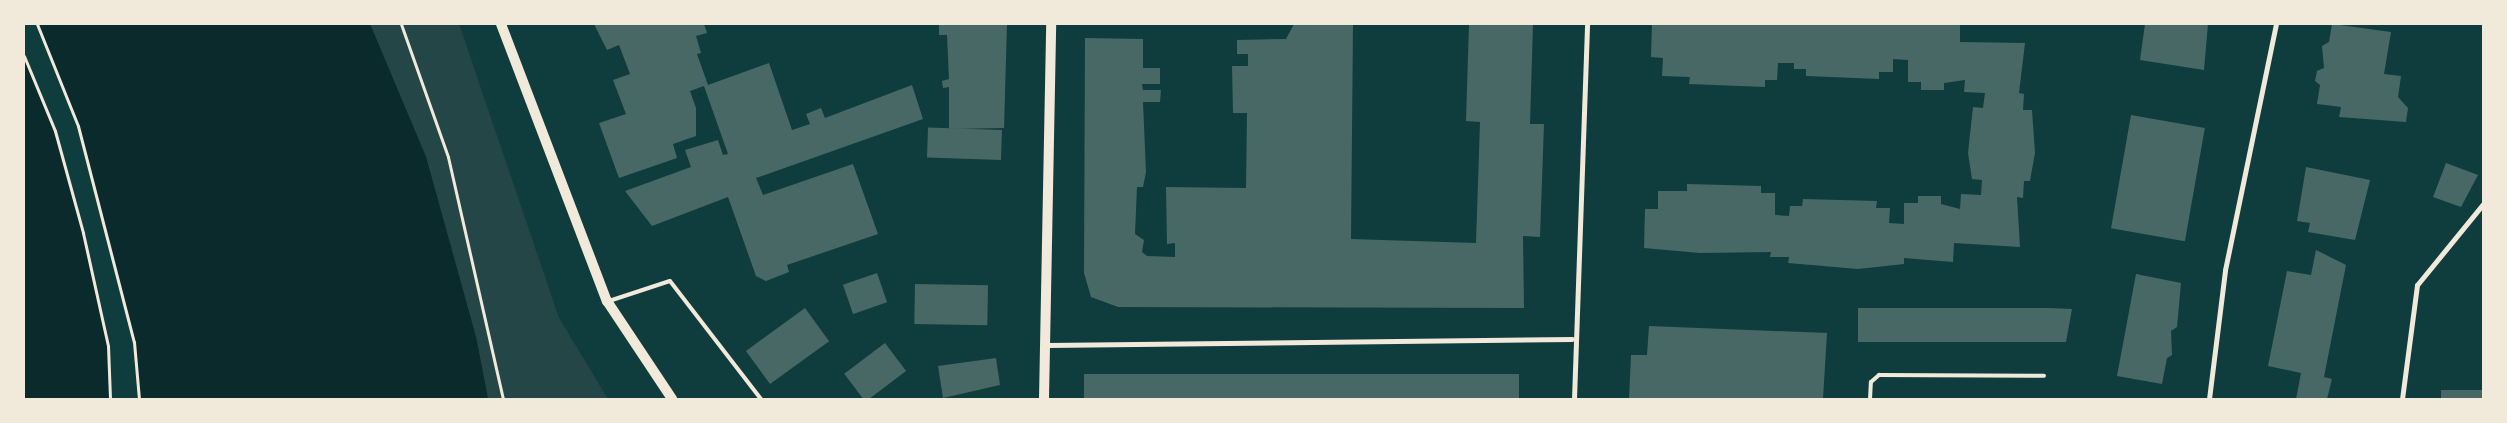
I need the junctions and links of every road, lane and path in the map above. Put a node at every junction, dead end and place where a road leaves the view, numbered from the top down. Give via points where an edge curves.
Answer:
1 (37, 24) edge
2 (401, 24) edge
3 (501, 24) edge
4 (1051, 24) edge
5 (1588, 24) edge
6 (2276, 24) edge
7 (24, 56) edge
8 (2483, 204) edge
9 (607, 301) junction
10 (1572, 339) junction
11 (1047, 345) junction
12 (2044, 376) dead end
13 (110, 399) edge
14 (139, 399) edge
15 (503, 399) edge
16 (672, 399) edge
17 (761, 399) edge
18 (1044, 399) edge
19 (1574, 399) edge
20 (1870, 399) edge
21 (2209, 399) edge
22 (2402, 399) edge

1 - 14 path via 78,126 134,342
2 - 15 path via 448,158
3 - 9 main road
4 - 11 main road
5 - 10 street
6 - 21 street via 2225,270
7 - 13 path via 54,131 83,233 108,346
8 - 22 street via 2417,285
9 - 16 main road
9 - 17 lane via 670,281
10 - 11 street
10 - 19 street
11 - 18 main road
12 - 20 lane via 1879,375 1871,382

